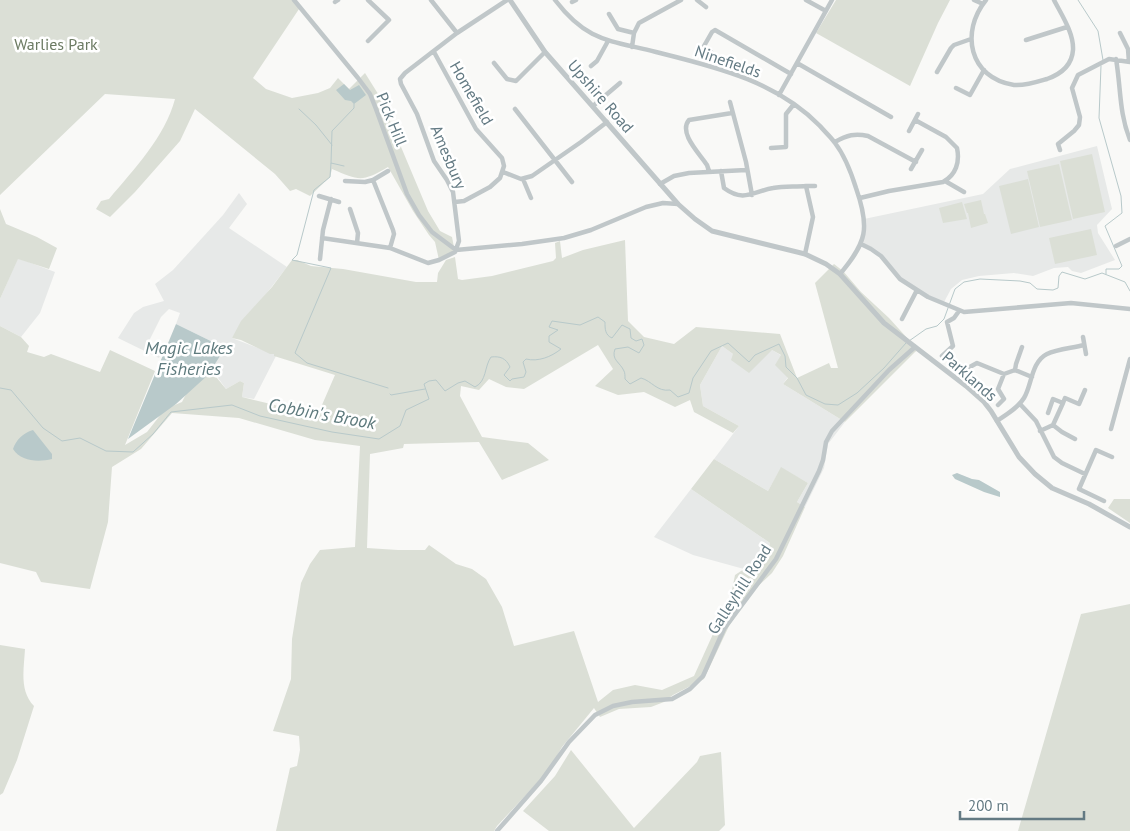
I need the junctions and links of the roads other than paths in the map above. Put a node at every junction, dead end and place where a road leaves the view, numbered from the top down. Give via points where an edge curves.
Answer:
1 (294, 0) edge
2 (368, 0) edge
3 (431, 0) edge
4 (508, 0) edge
5 (555, 0) edge
6 (681, 0) edge
7 (697, 0) edge
8 (806, 0) edge
9 (832, 0) edge
10 (974, 0) edge
11 (1054, 0) edge
12 (984, 2) edge
13 (706, 8) dead end
14 (826, 11) junction
15 (609, 14) dead end
16 (1067, 27) junction
17 (457, 33) junction
18 (1120, 33) dead end
19 (634, 34) junction
20 (970, 39) junction
21 (608, 40) junction
22 (1026, 40) dead end
23 (368, 41) dead end
24 (703, 46) junction
25 (632, 47) junction
26 (434, 52) junction
27 (545, 52) junction
28 (712, 52) dead end
29 (700, 53) dead end
30 (1116, 59) junction
31 (1130, 62) edge
32 (494, 63) dead end
33 (798, 63) junction
34 (591, 66) dead end
35 (984, 70) junction
36 (937, 72) dead end
37 (791, 74) junction
38 (620, 83) dead end
39 (956, 88) dead end
40 (779, 95) junction
41 (730, 102) dead end
42 (794, 104) junction
43 (593, 106) junction
44 (515, 109) dead end
45 (732, 113) junction
46 (918, 114) dead end
47 (891, 117) dead end
48 (915, 120) junction
49 (607, 122) junction
50 (909, 131) dead end
51 (1130, 140) edge
52 (835, 142) junction
53 (771, 148) dead end
54 (922, 150) dead end
55 (1060, 150) dead end
56 (555, 159) junction
57 (916, 162) junction
58 (911, 169) dead end
59 (746, 170) junction
60 (388, 171) dead end
61 (720, 171) junction
62 (503, 172) junction
63 (709, 172) junction
64 (523, 179) junction
65 (373, 180) junction
66 (946, 180) junction
67 (345, 181) dead end
68 (572, 182) dead end
69 (660, 184) junction
70 (806, 186) junction
71 (816, 186) dead end
72 (964, 192) dead end
73 (752, 195) junction
74 (319, 196) dead end
75 (532, 198) dead end
76 (860, 198) junction
77 (331, 199) junction
78 (338, 202) dead end
79 (455, 202) junction
80 (678, 204) junction
81 (350, 209) dead end
82 (322, 238) junction
83 (1130, 239) edge
84 (357, 243) junction
85 (862, 244) junction
86 (1116, 246) dead end
87 (390, 248) junction
88 (456, 251) junction
89 (805, 254) junction
90 (320, 259) dead end
91 (840, 274) junction
92 (917, 290) junction
93 (1130, 308) edge
94 (960, 311) junction
95 (902, 319) dead end
96 (1083, 337) dead end
97 (910, 343) junction
98 (1084, 345) junction
99 (1022, 347) dead end
100 (1086, 354) dead end
101 (942, 356) dead end
102 (1130, 359) edge
103 (968, 368) dead end
104 (1015, 370) junction
105 (1004, 374) junction
106 (1032, 377) junction
107 (1085, 390) dead end
108 (1020, 404) junction
109 (1063, 404) junction
110 (998, 405) dead end
111 (1048, 413) dead end
112 (997, 420) junction
113 (1053, 425) junction
114 (1111, 429) dead end
115 (1040, 430) junction
116 (1075, 439) dead end
117 (1112, 457) dead end
118 (1085, 474) junction
119 (1104, 500) dead end
120 (1130, 527) edge
121 (497, 831) edge

1 - 88 street, Pick Hill via 370,94 407,194 432,232
2 - 23 street via 388,20
3 - 17 street
4 - 17 street
4 - 27 street, Upshire Road
5 - 21 street, Ninefields via 577,24
6 - 19 street via 639,23
7 - 13 street
8 - 14 street
9 - 14 street
10 - 12 street
11 - 16 street
12 - 20 street via 973,22
14 - 33 street
15 - 19 street via 618,29
16 - 22 street
16 - 35 street via 1073,43 1072,56 1056,76 1016,85
17 - 26 street
18 - 31 street
19 - 25 street
20 - 35 street via 973,54
20 - 36 street via 954,45
21 - 25 street, Ninefields
21 - 34 street
24 - 28 street
24 - 29 street
24 - 37 street via 715,30
25 - 40 street, Ninefields via 740,75
26 - 62 street, Homefield via 476,129 502,158
26 - 79 street, Amesbury via 400,79
27 - 32 street via 516,81 507,79
27 - 43 street, Upshire Road
30 - 31 street
30 - 51 street via 1121,111
30 - 55 street via 1081,73 1074,83 1072,92 1080,121 1078,128 1058,144
33 - 37 street
33 - 47 street
35 - 39 street via 970,95
37 - 40 street
38 - 43 street
40 - 42 street, Ninefields
41 - 45 street
42 - 52 street, Ninefields
42 - 53 street via 786,114 786,147
43 - 49 street, Upshire Road
44 - 56 street
45 - 59 street
45 - 63 street via 689,120 686,124 685,133 708,165
46 - 48 street
48 - 50 street
48 - 66 street via 946,137 957,148 956,168
49 - 56 street
49 - 69 street, Upshire Road
52 - 57 street via 860,134
52 - 76 street, Ninefields via 850,168
54 - 57 street
56 - 64 street
56 - 68 street
57 - 58 street
59 - 61 street
59 - 73 street
60 - 65 street
61 - 63 street
61 - 73 street via 724,188
62 - 64 street
62 - 79 street via 490,187 464,201
63 - 69 street via 674,176
64 - 75 street
65 - 67 street
65 - 87 street via 394,234
66 - 72 street
66 - 76 street
69 - 80 street, Upshire Road
70 - 71 street
70 - 73 street via 773,188
70 - 89 street via 813,217
74 - 77 street
76 - 85 street, Ninefields via 865,230
77 - 78 street
77 - 82 street
79 - 88 street, Amesbury
80 - 88 street via 646,207 598,228 564,238
80 - 89 street, Upshire Road via 712,231
81 - 84 street via 358,233
82 - 84 street
82 - 90 street
83 - 86 street
84 - 87 street
85 - 91 street
85 - 92 street via 876,252 900,280
87 - 88 street via 428,263
89 - 91 street, Parklands
91 - 97 street, Parklands via 884,323
92 - 94 street
92 - 95 street
93 - 94 street via 1071,302
94 - 101 street via 947,322 953,346
96 - 98 street
97 - 112 street, Parklands via 976,394
97 - 121 street, Galleyhill Road via 832,431 819,471 776,558 724,629 703,676 690,689 672,698 613,706 596,715 569,742 541,781
98 - 100 street
98 - 106 street via 1047,354
99 - 104 street
102 - 114 street
103 - 105 street via 977,363
104 - 105 street
104 - 106 street
105 - 110 street via 998,389 1004,399
106 - 108 street
107 - 109 street via 1079,404 1065,398
108 - 112 street
108 - 115 street
109 - 111 street via 1053,399
109 - 113 street
112 - 120 street, Parklands via 1019,457 1043,482
113 - 115 street
113 - 116 street
115 - 118 street via 1054,457
117 - 118 street via 1096,450
118 - 119 street via 1079,489

